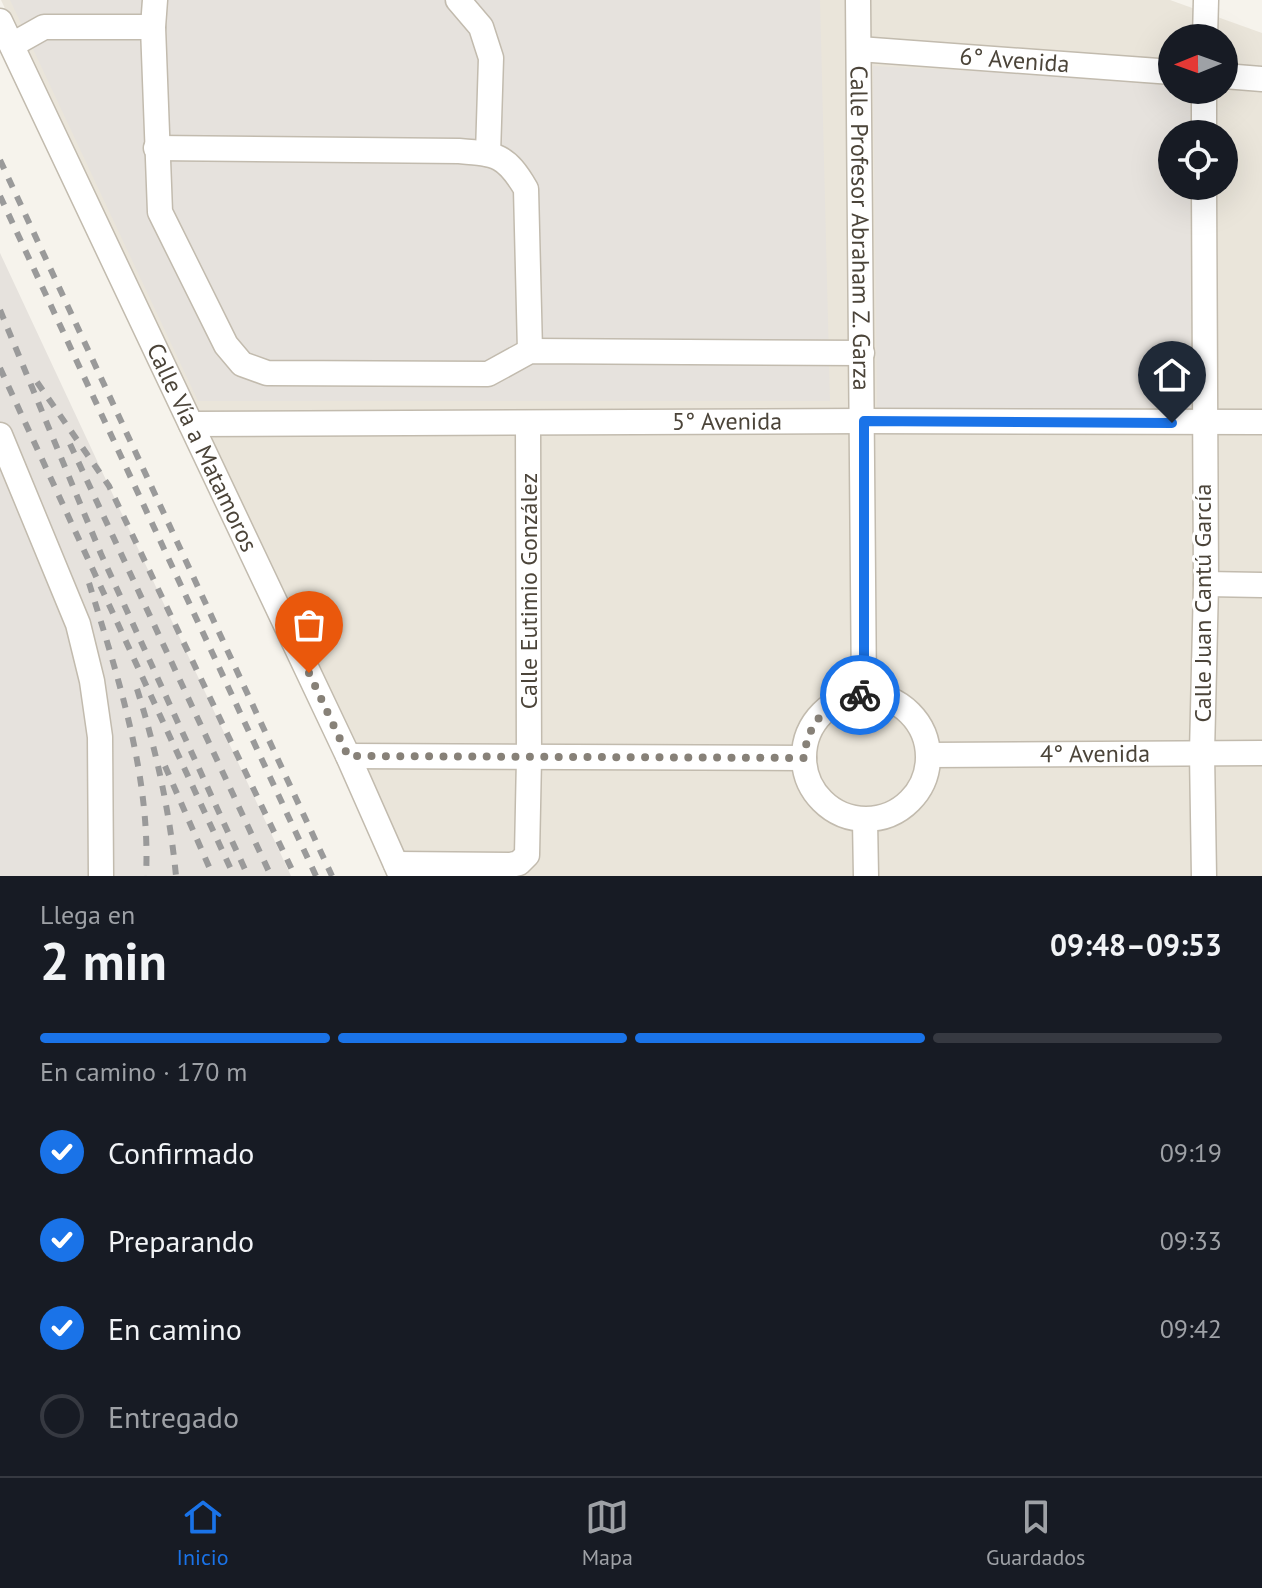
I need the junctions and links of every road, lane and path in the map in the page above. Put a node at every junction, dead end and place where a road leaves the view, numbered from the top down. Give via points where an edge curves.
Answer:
1 (155, 0) edge
2 (458, 0) edge
3 (858, 0) edge
4 (1206, 0) edge
5 (0, 21) edge
6 (1205, 24) edge
7 (153, 27) junction
8 (12, 45) junction
9 (859, 49) junction
10 (1158, 71) edge
11 (1238, 77) edge
12 (1262, 79) edge
13 (156, 148) junction
14 (488, 154) junction
15 (1204, 200) edge
16 (530, 351) junction
17 (862, 353) junction
18 (864, 421) junction
19 (1262, 422) edge
20 (1203, 423) junction
21 (191, 424) junction
22 (528, 424) junction
23 (0, 435) edge
24 (1206, 584) junction
25 (1262, 585) edge
26 (864, 695) junction
27 (1202, 753) junction
28 (1262, 753) edge
29 (929, 755) junction
30 (348, 756) junction
31 (529, 758) junction
32 (804, 758) junction
33 (865, 820) junction
34 (399, 870) edge
35 (101, 876) edge
36 (866, 876) edge
37 (1204, 876) edge

1 - 7 street
2 - 14 street via 481,27 491,58
3 - 9 street, Calle Profesor Abraham Z. Garza
4 - 6 street
5 - 8 street, Calle Vía a Matamoros
7 - 8 street via 44,27
7 - 13 street
8 - 21 street, Calle Vía a Matamoros
9 - 10 street, 6° Avenida
9 - 17 street, Calle Profesor Abraham Z. Garza
11 - 12 street
13 - 14 street
13 - 16 street via 160,212 226,345 242,364 267,373 488,374
14 - 16 street via 513,166 526,189
15 - 20 street, Calle Juan Cantú García
16 - 17 street
17 - 18 street, Calle Profesor Abraham Z. Garza
18 - 20 street, 5° Avenida
18 - 22 street, 5° Avenida
18 - 26 street, Calle Profesor Abraham Z. Garza
19 - 20 street, 5° Avenida
20 - 24 street, Calle Juan Cantú García
21 - 22 street, 5° Avenida
21 - 30 street, Calle Vía a Matamoros
22 - 31 street, Calle Eutimio González
23 - 35 street via 78,624 92,681 100,737
24 - 25 street
24 - 27 street, Calle Juan Cantú García
26 - 29 street via 901,705 916,719
26 - 32 street via 827,708 814,724
27 - 28 street, 4° Avenida
27 - 29 street, 4° Avenida
27 - 37 street, Calle Juan Cantú García
29 - 33 street via 918,794 894,813
30 - 31 street
30 - 34 street, Calle Vía a Matamoros
31 - 32 street
31 - 34 street, Calle Eutimio González via 529,846 523,860 511,865
32 - 33 street via 810,785 824,803 843,816
33 - 36 street

